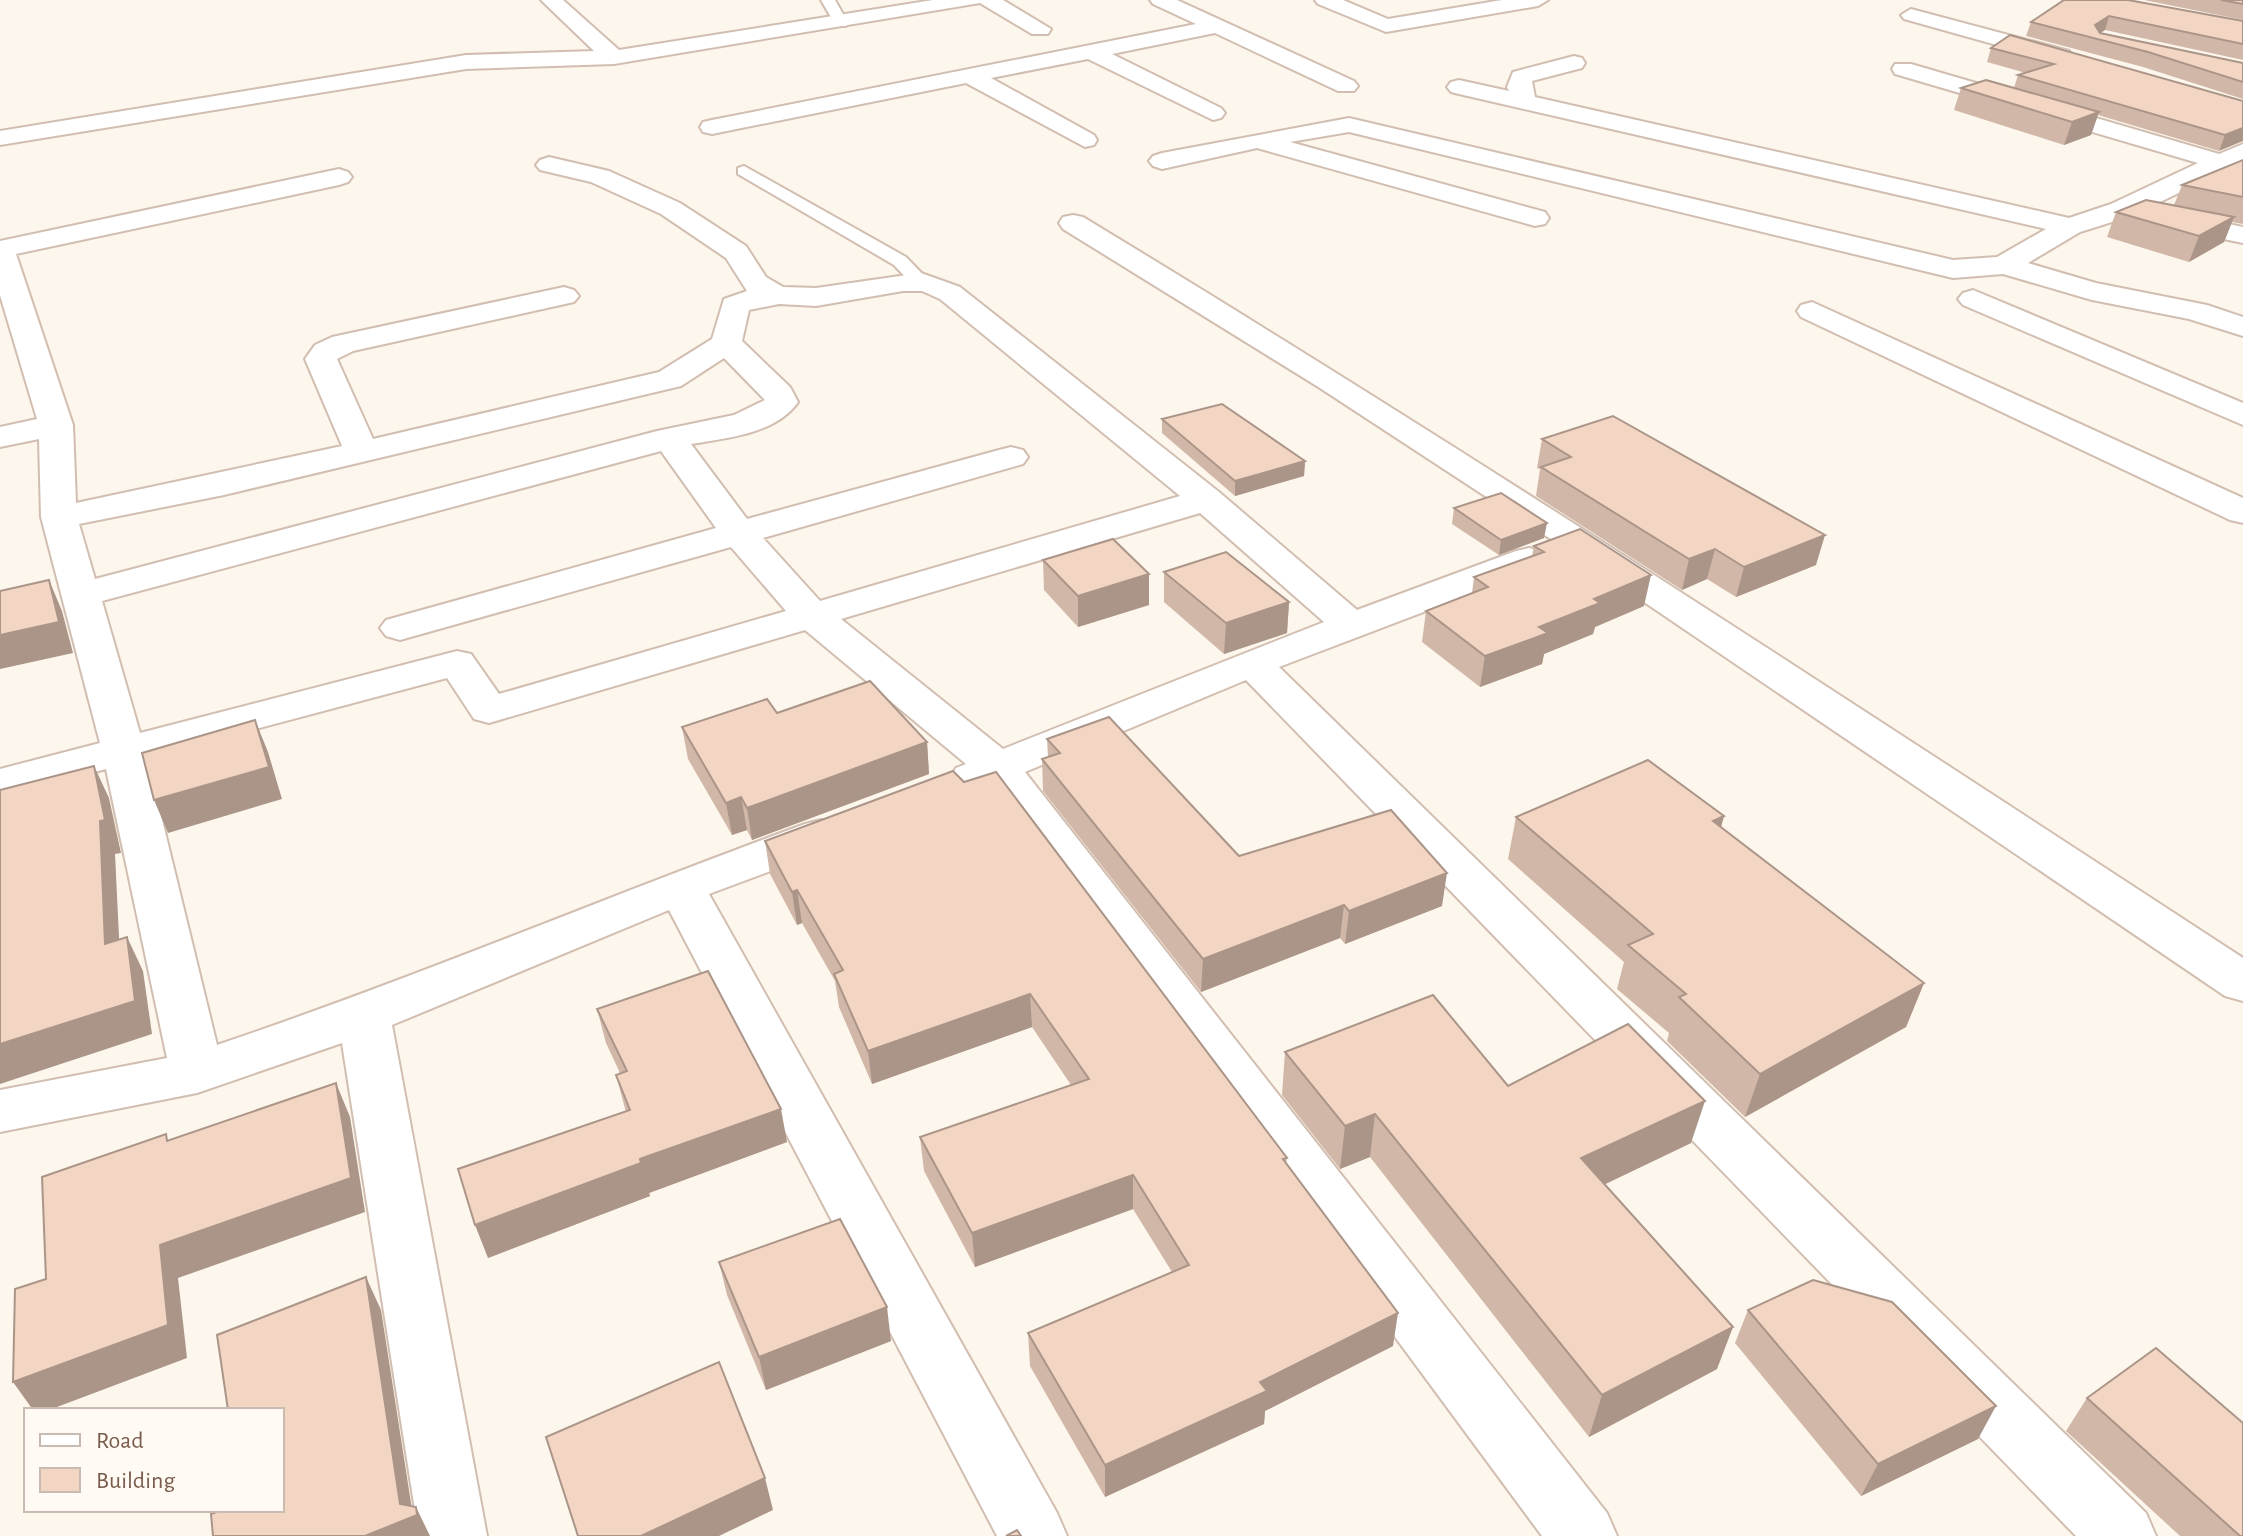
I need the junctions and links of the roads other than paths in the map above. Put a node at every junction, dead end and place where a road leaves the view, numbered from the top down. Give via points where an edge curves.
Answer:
1 (551, 0) edge
2 (828, 0) edge
3 (972, 0) edge
4 (988, 0) edge
5 (1160, 0) edge
6 (1325, 0) edge
7 (1521, 1) edge
8 (1911, 15) dead end
9 (2009, 21) dead end
10 (841, 23) junction
11 (1215, 27) junction
12 (2040, 27) edge
13 (1040, 29) dead end
14 (1093, 53) junction
15 (614, 57) junction
16 (1574, 63) dead end
17 (2089, 63) edge
18 (1903, 69) dead end
19 (971, 77) junction
20 (1346, 86) dead end
21 (1459, 87) dead end
22 (1525, 101) junction
23 (1213, 113) dead end
24 (712, 127) dead end
25 (0, 138) edge
26 (1085, 140) dead end
27 (1255, 141) junction
28 (2232, 157) edge
29 (1162, 161) dead end
30 (549, 165) dead end
31 (744, 171) dead end
32 (339, 177) dead end
33 (2121, 210) junction
34 (1535, 218) dead end
35 (1073, 223) dead end
36 (2070, 226) junction
37 (2243, 235) edge
38 (0, 249) edge
39 (2004, 265) junction
40 (921, 282) junction
41 (779, 295) junction
42 (564, 296) dead end
43 (1973, 299) dead end
44 (1812, 311) dead end
45 (2243, 327) edge
46 (726, 343) junction
47 (2243, 415) edge
48 (56, 425) junction
49 (0, 437) edge
50 (669, 438) junction
51 (362, 452) junction
52 (1011, 457) dead end
53 (1206, 500) junction
54 (2243, 512) edge
55 (59, 517) junction
56 (739, 534) junction
57 (1579, 541) junction
58 (81, 595) junction
59 (810, 614) junction
60 (1353, 627) junction
61 (400, 628) dead end
62 (1252, 663) junction
63 (124, 751) junction
64 (998, 768) junction
65 (0, 783) edge
66 (940, 790) edge
67 (854, 822) edge
68 (681, 887) junction
69 (2243, 983) edge
70 (364, 1015) junction
71 (197, 1073) junction
72 (0, 1111) edge
73 (453, 1536) edge
74 (1033, 1536) edge
75 (1583, 1536) edge
76 (2122, 1536) edge

1 - 15 street
2 - 10 lane
3 - 10 street
4 - 13 street
5 - 11 street
6 - 7 street via 1386,26
8 - 17 street
9 - 12 street
10 - 15 street
11 - 14 street
11 - 20 street
14 - 19 street
14 - 23 street
15 - 25 street via 466,62
16 - 22 street via 1521,77
18 - 28 street
19 - 24 street
19 - 26 street
21 - 22 street
22 - 36 street
27 - 29 street
27 - 34 street
27 - 39 street via 1349,125 1953,269
28 - 33 street
30 - 41 street via 589,170 637,189 736,252 754,283
31 - 40 lane via 900,261
32 - 38 street
33 - 36 street
33 - 37 street
35 - 57 street
36 - 39 street
38 - 48 street
39 - 45 street
40 - 41 street via 821,296
40 - 53 street via 950,293
41 - 46 street via 735,305
42 - 51 street via 326,352 321,359
43 - 47 street
44 - 54 street
46 - 50 street via 782,402 750,421
46 - 51 street via 670,379
48 - 49 street
48 - 55 street
50 - 56 street
50 - 58 street
51 - 55 street
52 - 56 street
53 - 59 street
53 - 60 street
55 - 58 street
56 - 59 street
56 - 61 street
57 - 60 street
57 - 69 street
58 - 63 street
59 - 63 street via 489,710 457,663
59 - 64 street
60 - 62 street
62 - 64 street
62 - 76 street
63 - 65 street
63 - 71 street
64 - 66 street
64 - 75 street
67 - 68 street
68 - 70 street
68 - 74 street
70 - 71 street
70 - 73 street
71 - 72 street

